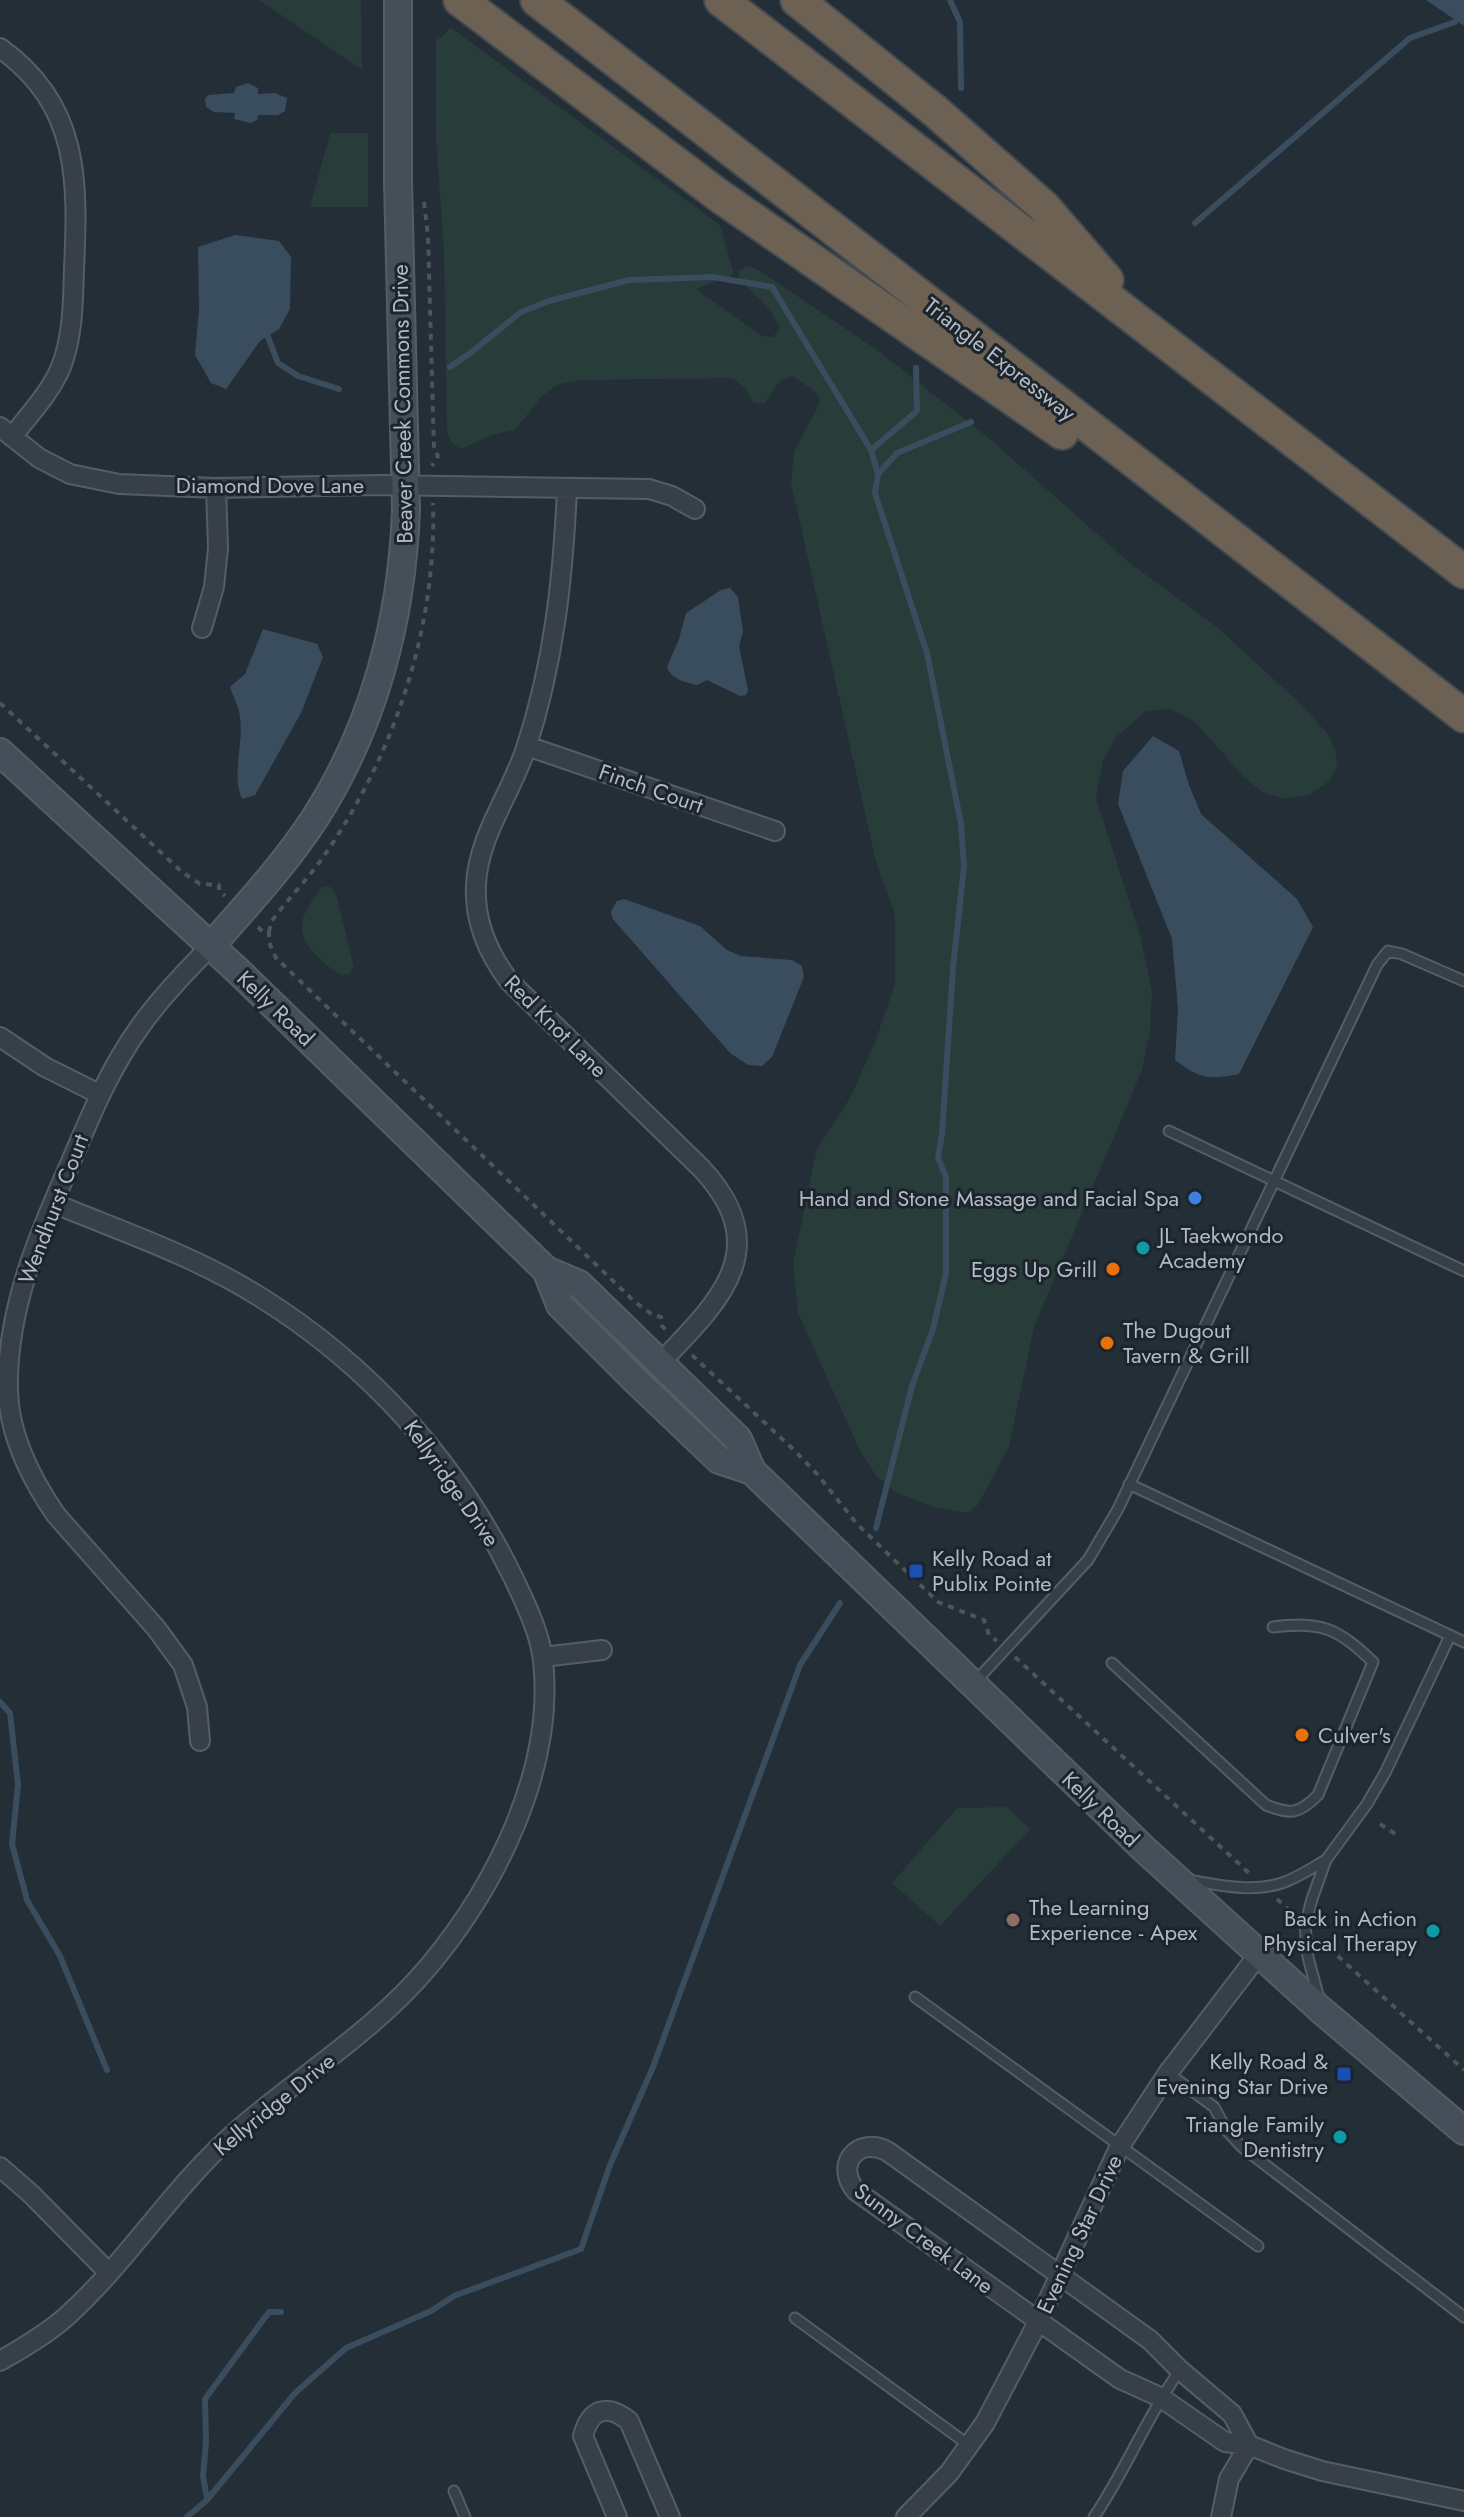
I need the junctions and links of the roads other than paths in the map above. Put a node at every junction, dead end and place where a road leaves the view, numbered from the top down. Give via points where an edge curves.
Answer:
1 (398, 0) edge
2 (460, 0) edge
3 (537, 0) edge
4 (721, 0) edge
5 (797, 0) edge
6 (0, 48) edge
7 (1148, 328) junction
8 (6, 432) edge
9 (1138, 467) junction
10 (406, 485) junction
11 (216, 488) junction
12 (567, 489) junction
13 (695, 509) dead end
14 (1464, 572) edge
15 (202, 628) dead end
16 (1464, 716) edge
17 (527, 746) junction
18 (0, 752) edge
19 (775, 831) dead end
20 (211, 946) junction
21 (1464, 981) edge
22 (0, 1037) edge
23 (99, 1094) junction
24 (1169, 1131) dead end
25 (1275, 1181) junction
26 (53, 1203) junction
27 (546, 1270) junction
28 (1464, 1271) edge
29 (660, 1363) junction
30 (4, 1394) edge
31 (752, 1471) junction
32 (1129, 1484) junction
33 (1273, 1627) dead end
34 (1450, 1636) junction
35 (1464, 1642) edge
36 (602, 1650) dead end
37 (543, 1657) junction
38 (1112, 1663) dead end
39 (972, 1685) junction
40 (200, 1741) dead end
41 (1326, 1860) junction
42 (1175, 1878) junction
43 (1259, 1954) junction
44 (915, 1997) dead end
45 (1321, 2010) junction
46 (1168, 2073) junction
47 (1464, 2131) edge
48 (1120, 2146) junction
49 (0, 2167) edge
50 (1258, 2246) dead end
51 (109, 2273) junction
52 (1060, 2276) junction
53 (1464, 2317) edge
54 (795, 2318) dead end
55 (1038, 2322) junction
56 (0, 2361) edge
57 (1180, 2370) junction
58 (1160, 2397) junction
59 (1249, 2445) junction
60 (970, 2446) junction
61 (454, 2491) dead end
62 (1464, 2501) edge
63 (465, 2517) edge
64 (617, 2517) edge
65 (670, 2517) edge
66 (906, 2517) edge
67 (1094, 2517) edge
68 (1221, 2517) edge

1 - 10 main road, Beaver Creek Commons Drive
2 - 9 highway via 718,195 1081,446
3 - 9 highway, Triangle Expressway
4 - 7 highway
5 - 7 highway via 1044,207
6 - 8 street via 55,108 68,139 77,200 72,323 61,366 45,396
7 - 14 highway
8 - 11 street, Diamond Dove Lane via 39,458 94,481
9 - 16 highway, Triangle Expressway
10 - 11 street, Diamond Dove Lane
10 - 12 street, Diamond Dove Lane
10 - 20 main road, Beaver Creek Commons Drive via 396,608 366,717 315,817 268,882
11 - 15 street via 218,548
12 - 13 street, Diamond Dove Lane via 649,489
12 - 17 street, Red Knot Lane via 554,637
17 - 19 street, Finch Court
17 - 29 street, Red Knot Lane via 483,847 476,883 476,906 492,956 521,993 714,1182 734,1221 736,1255 724,1291
18 - 20 main road, Kelly Road
20 - 23 street, Wendhurst Court via 157,1003
20 - 27 main road, Kelly Road
21 - 25 lane via 1388,951
22 - 23 street
23 - 26 street, Wendhurst Court
24 - 25 lane
25 - 28 lane
25 - 32 lane
26 - 30 street, Wendhurst Court via 16,1311
26 - 37 street, Kellyridge Drive via 224,1276 293,1319 364,1377 439,1458 495,1540 529,1611
27 - 29 main road, Kelly Road via 579,1284
27 - 31 main road, Kelly Road via 560,1305 636,1381 719,1460
29 - 31 main road, Kelly Road via 738,1439
30 - 40 street, Wendhurst Court via 45,1499 183,1665 197,1707
31 - 39 main road, Kelly Road
32 - 34 lane
32 - 39 lane via 1088,1560
33 - 38 lane via 1303,1623 1336,1631 1373,1662 1318,1795 1304,1809 1286,1813 1266,1805
34 - 35 lane
34 - 41 lane via 1385,1773
36 - 37 street
37 - 51 street, Kellyridge Drive via 543,1722 526,1797 479,1895 455,1932 371,2026 213,2152
39 - 42 main road, Kelly Road
41 - 42 lane via 1291,1880 1263,1887
41 - 45 lane via 1305,1926
42 - 43 main road, Kelly Road
43 - 45 main road, Kelly Road
43 - 46 street, Evening Star Drive
44 - 48 lane
45 - 47 main road, Kelly Road
46 - 48 street, Evening Star Drive
46 - 53 lane via 1214,2107 1242,2147
48 - 50 lane
48 - 52 street, Evening Star Drive
49 - 51 street
51 - 56 street, Kellyridge Drive via 66,2317
52 - 55 street, Evening Star Drive
52 - 55 street, Sunny Creek Lane via 887,2151 861,2148 847,2163 849,2183 856,2191
52 - 57 street, Sunny Creek Lane via 1150,2340
54 - 60 lane
55 - 58 street, Sunny Creek Lane via 1120,2379
55 - 60 street, Evening Star Drive
57 - 58 lane
57 - 59 street, Sunny Creek Lane via 1232,2414
58 - 59 street, Sunny Creek Lane via 1225,2442
58 - 67 lane
59 - 62 street, Sunny Creek Lane via 1322,2471
59 - 68 street via 1229,2479
60 - 66 street, Evening Star Drive
61 - 63 lane
64 - 65 street via 583,2436 589,2420 604,2410 629,2421

